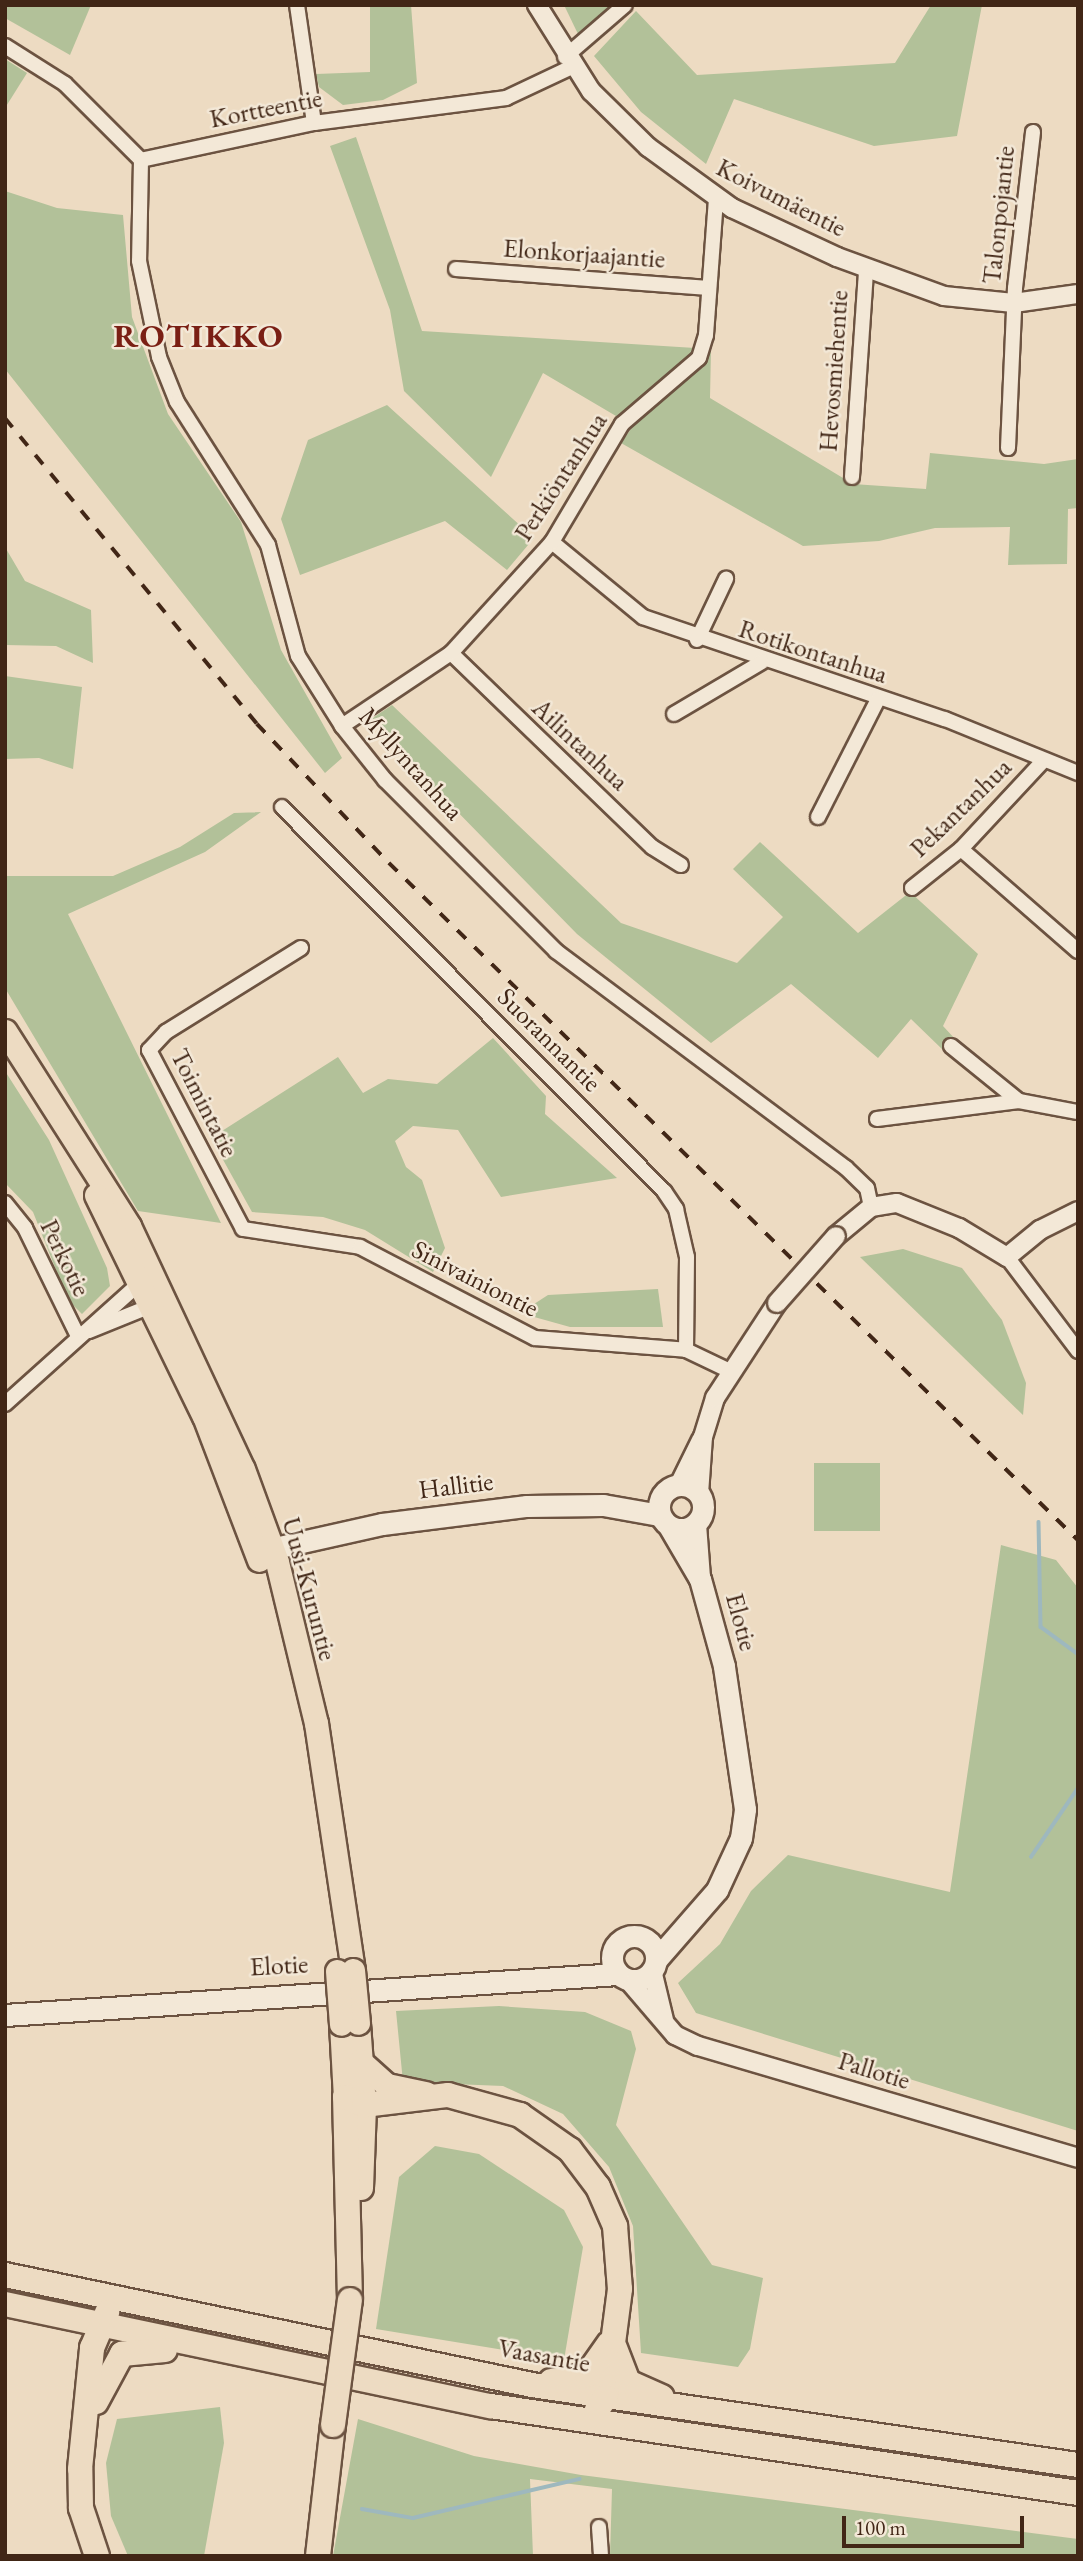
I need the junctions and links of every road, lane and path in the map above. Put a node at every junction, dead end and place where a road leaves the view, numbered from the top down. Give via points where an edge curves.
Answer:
1 (297, 5) edge
2 (537, 5) edge
3 (625, 5) edge
4 (5, 46) edge
5 (569, 62) junction
6 (314, 123) junction
7 (1033, 132) dead end
8 (141, 160) junction
9 (716, 199) junction
10 (456, 269) dead end
11 (866, 269) junction
12 (708, 288) junction
13 (1078, 294) edge
14 (1014, 303) junction
15 (1008, 448) dead end
16 (852, 477) dead end
17 (552, 542) junction
18 (726, 579) dead end
19 (697, 640) junction
20 (451, 653) junction
21 (762, 662) junction
22 (878, 699) junction
23 (674, 714) dead end
24 (342, 726) junction
25 (1043, 761) junction
26 (1078, 773) edge
27 (282, 807) dead end
28 (818, 817) dead end
29 (961, 849) junction
30 (681, 865) dead end
31 (912, 888) dead end
32 (301, 948) dead end
33 (1078, 951) edge
34 (5, 1031) edge
35 (951, 1046) dead end
36 (1019, 1101) junction
37 (1078, 1112) edge
38 (877, 1119) dead end
39 (5, 1203) edge
40 (871, 1207) junction
41 (1078, 1211) edge
42 (243, 1229) joint
43 (1007, 1257) junction
44 (145, 1279) junction
45 (158, 1303) junction
46 (78, 1336) junction
47 (686, 1350) junction
48 (1078, 1351) edge
49 (728, 1370) junction
50 (5, 1404) edge
51 (703, 1437) junction
52 (671, 1488) junction
53 (699, 1494) junction
54 (603, 1505) junction
55 (664, 1521) junction
56 (695, 1524) junction
57 (267, 1557) junction
58 (699, 1579) junction
59 (694, 1917) junction
60 (645, 1938) junction
61 (612, 1951) junction
62 (654, 1965) junction
63 (556, 1975) junction
64 (622, 1976) junction
65 (5, 2015) edge
66 (664, 2020) junction
67 (349, 2024) junction
68 (360, 2061) junction
69 (439, 2095) junction
70 (355, 2101) junction
71 (1078, 2158) edge
72 (5, 2275) edge
73 (5, 2304) edge
74 (5, 2311) edge
75 (205, 2320) junction
76 (95, 2336) junction
77 (613, 2337) junction
78 (207, 2349) junction
79 (532, 2385) junction
80 (606, 2398) junction
81 (700, 2413) junction
82 (579, 2421) junction
83 (82, 2454) junction
84 (1078, 2465) edge
85 (327, 2481) junction
86 (1078, 2493) edge
87 (599, 2527) dead end
88 (97, 2556) edge
89 (307, 2556) edge
90 (318, 2556) edge
91 (601, 2556) edge

1 - 6 street
2 - 5 street, Koivumäentie
3 - 5 street, Kortteentie
4 - 8 street via 65,84
5 - 6 street, Kortteentie via 506,98
5 - 9 street, Koivumäentie via 648,147
6 - 8 street, Kortteentie
7 - 14 street, Talonpojantie
8 - 24 street, Myllyntanhua via 139,261 159,357 177,402 268,545 299,656
9 - 11 street, Koivumäentie
9 - 12 street, Perkiöntanhua
10 - 12 street, Elonkorjaajantie
11 - 14 street, Koivumäentie via 944,296
11 - 16 street, Hevosmiehentie
12 - 17 street, Perkiöntanhua via 699,358 622,425
13 - 14 street, Koivumäentie
14 - 15 street, Talonpojantie
17 - 19 street, Rotikontanhua via 643,617
17 - 20 street, Perkiöntanhua
18 - 19 street
19 - 21 street, Rotikontanhua
20 - 24 street, Perkiöntanhua
20 - 30 street, Ailintanhua via 652,847
21 - 22 street, Rotikontanhua
21 - 23 street
22 - 25 street, Rotikontanhua
22 - 28 street
24 - 40 street, Myllyntanhua via 385,780 556,951 846,1168 867,1188
25 - 26 street, Rotikontanhua
25 - 29 street, Pekantanhua
27 - 47 street, Suorannantie via 664,1191 676,1209 687,1257
29 - 31 street, Pekantanhua
29 - 33 street
32 - 42 street, Toimintatie via 166,1031 149,1050
34 - 44 main road, Uusi-Kuruntie via 70,1128
35 - 36 street
36 - 37 street
36 - 38 street
39 - 46 street, Perkotie via 25,1228
40 - 43 street via 907,1205
40 - 49 street, bridge via 836,1236 777,1303
41 - 43 street via 1040,1230
42 - 47 street, Sinivainiontie via 360,1247 535,1338
43 - 48 street
44 - 45 main road, Uusi-Kuruntie
44 - 46 street
45 - 46 street
45 - 57 main road, Uusi-Kuruntie via 220,1411
46 - 50 street
47 - 49 street, Sinivainiontie
49 - 51 street
51 - 52 street
51 - 53 street
52 - 53 main road
52 - 54 main road, Hallitie
52 - 55 main road
53 - 56 main road, Elotie via 703,1507
54 - 55 main road, Hallitie
54 - 57 main road, Hallitie via 459,1512 318,1541
55 - 56 main road, Hallitie
55 - 58 main road, Elotie
56 - 58 main road, Elotie
57 - 67 main road, Uusi-Kuruntie, bridge via 331,1806
58 - 59 main road, Elotie via 733,1708 745,1809 733,1858
59 - 60 main road
59 - 62 main road, Elotie
60 - 61 main road, Elotie via 627,1936
60 - 62 main road
61 - 63 main road, Elotie
61 - 64 main road
62 - 64 main road, Elotie
62 - 66 street
63 - 64 main road, Elotie
63 - 65 main road, Elotie
64 - 66 street, Pallotie
66 - 71 street, Pallotie via 698,2046
67 - 68 main road, Uusi-Kuruntie
67 - 70 main road, Uusi-Kuruntie
68 - 69 main road via 387,2085
68 - 70 main road, Uusi-Kuruntie
69 - 70 highway
69 - 77 highway via 520,2115 555,2136 586,2169 607,2206 619,2245
70 - 85 highway, bridge via 350,2300
72 - 75 highway, Vaasantie
73 - 76 highway
74 - 76 highway
75 - 76 highway via 113,2310
75 - 79 highway, Vaasantie
76 - 78 highway
76 - 83 highway
77 - 79 highway via 587,2375
77 - 80 highway
77 - 81 highway via 628,2382
78 - 82 highway
78 - 83 highway via 139,2349 115,2359
79 - 80 highway, Vaasantie
80 - 81 highway, Vaasantie
80 - 82 highway
81 - 84 highway, Vaasantie
82 - 86 highway
83 - 88 highway via 81,2508
85 - 89 highway
85 - 90 highway
87 - 91 street

